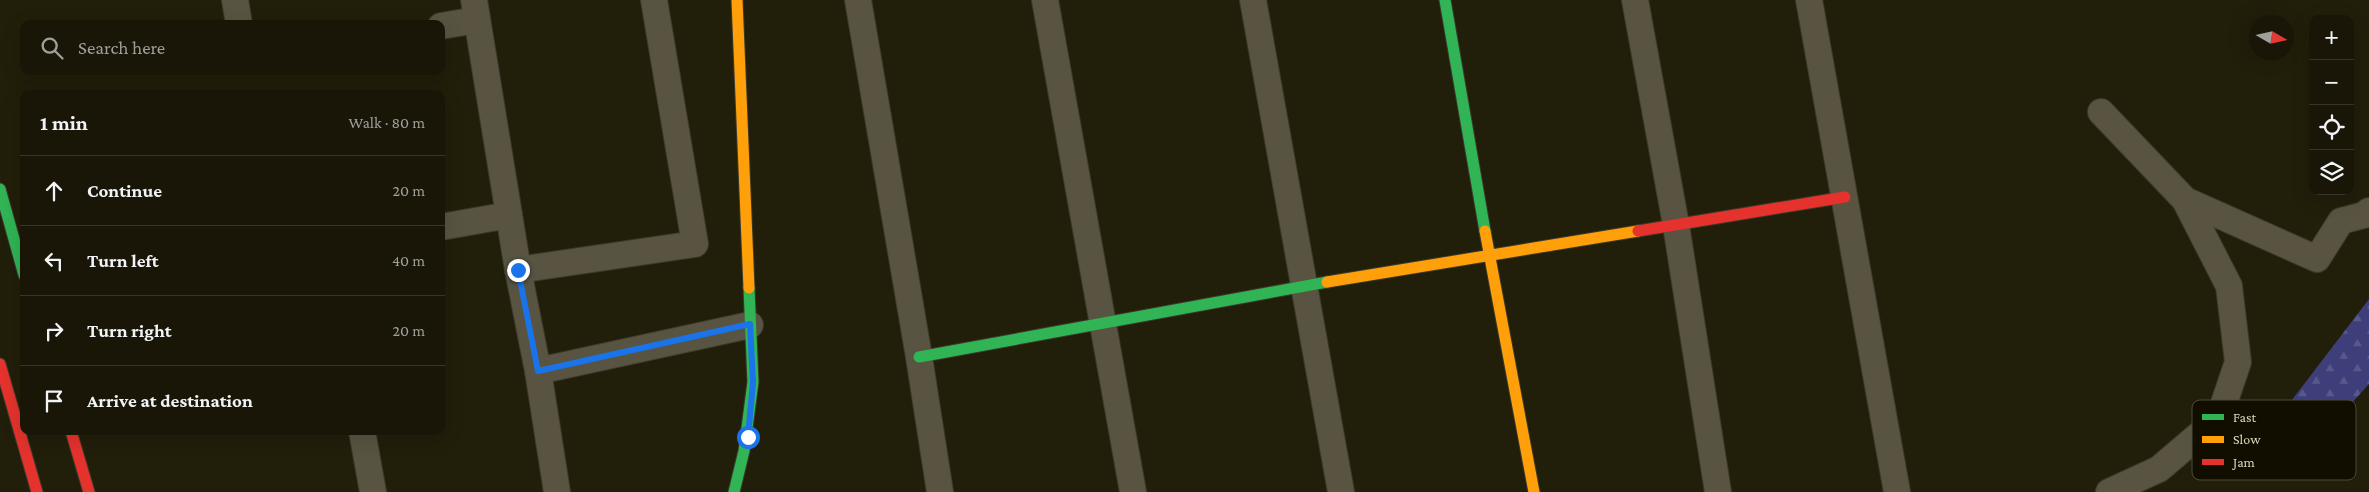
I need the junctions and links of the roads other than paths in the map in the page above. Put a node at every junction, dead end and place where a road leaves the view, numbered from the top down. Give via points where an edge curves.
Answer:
1 (235, 0) edge
2 (654, 0) edge
3 (737, 0) edge
4 (858, 0) edge
5 (1045, 0) edge
6 (1253, 0) edge
7 (1445, 0) edge
8 (1635, 0) edge
9 (1809, 0) edge
10 (475, 10) edge
11 (238, 20) edge
12 (445, 24) edge
13 (2101, 112) dead end
14 (0, 189) edge
15 (1845, 197) junction
16 (2185, 200) junction
17 (2369, 211) edge
18 (509, 215) junction
19 (445, 225) edge
20 (1676, 225) junction
21 (1489, 256) junction
22 (20, 261) edge
23 (518, 270) junction
24 (1306, 286) junction
25 (1103, 323) junction
26 (750, 324) junction
27 (919, 357) junction
28 (0, 364) edge
29 (538, 371) junction
30 (2225, 400) edge
31 (20, 433) edge
32 (21, 435) edge
33 (72, 435) edge
34 (363, 435) edge
35 (2192, 441) edge
36 (37, 492) edge
37 (89, 492) edge
38 (373, 492) edge
39 (557, 492) edge
40 (734, 492) edge
41 (940, 492) edge
42 (1133, 492) edge
43 (1341, 492) edge
44 (1534, 492) edge
45 (1718, 492) edge
46 (1897, 492) edge
47 (2109, 492) edge

1 - 11 street
2 - 23 street via 695,244
3 - 26 street
4 - 27 street
5 - 25 street
6 - 24 street
7 - 21 street
8 - 20 street
9 - 15 street
10 - 12 street
10 - 18 street
13 - 16 street
14 - 22 street
15 - 20 street
15 - 46 street
16 - 17 street via 2317,259 2342,221
16 - 30 street via 2229,286 2238,362
18 - 19 street
18 - 23 street
20 - 21 street
20 - 45 street
21 - 24 street
21 - 44 street
23 - 29 street
24 - 25 street
24 - 43 street
25 - 27 street
25 - 42 street
26 - 29 street
26 - 40 street via 753,382 748,437
27 - 41 street
28 - 31 street
29 - 39 street
32 - 36 street
33 - 37 street
34 - 38 street
35 - 47 street via 2159,469

